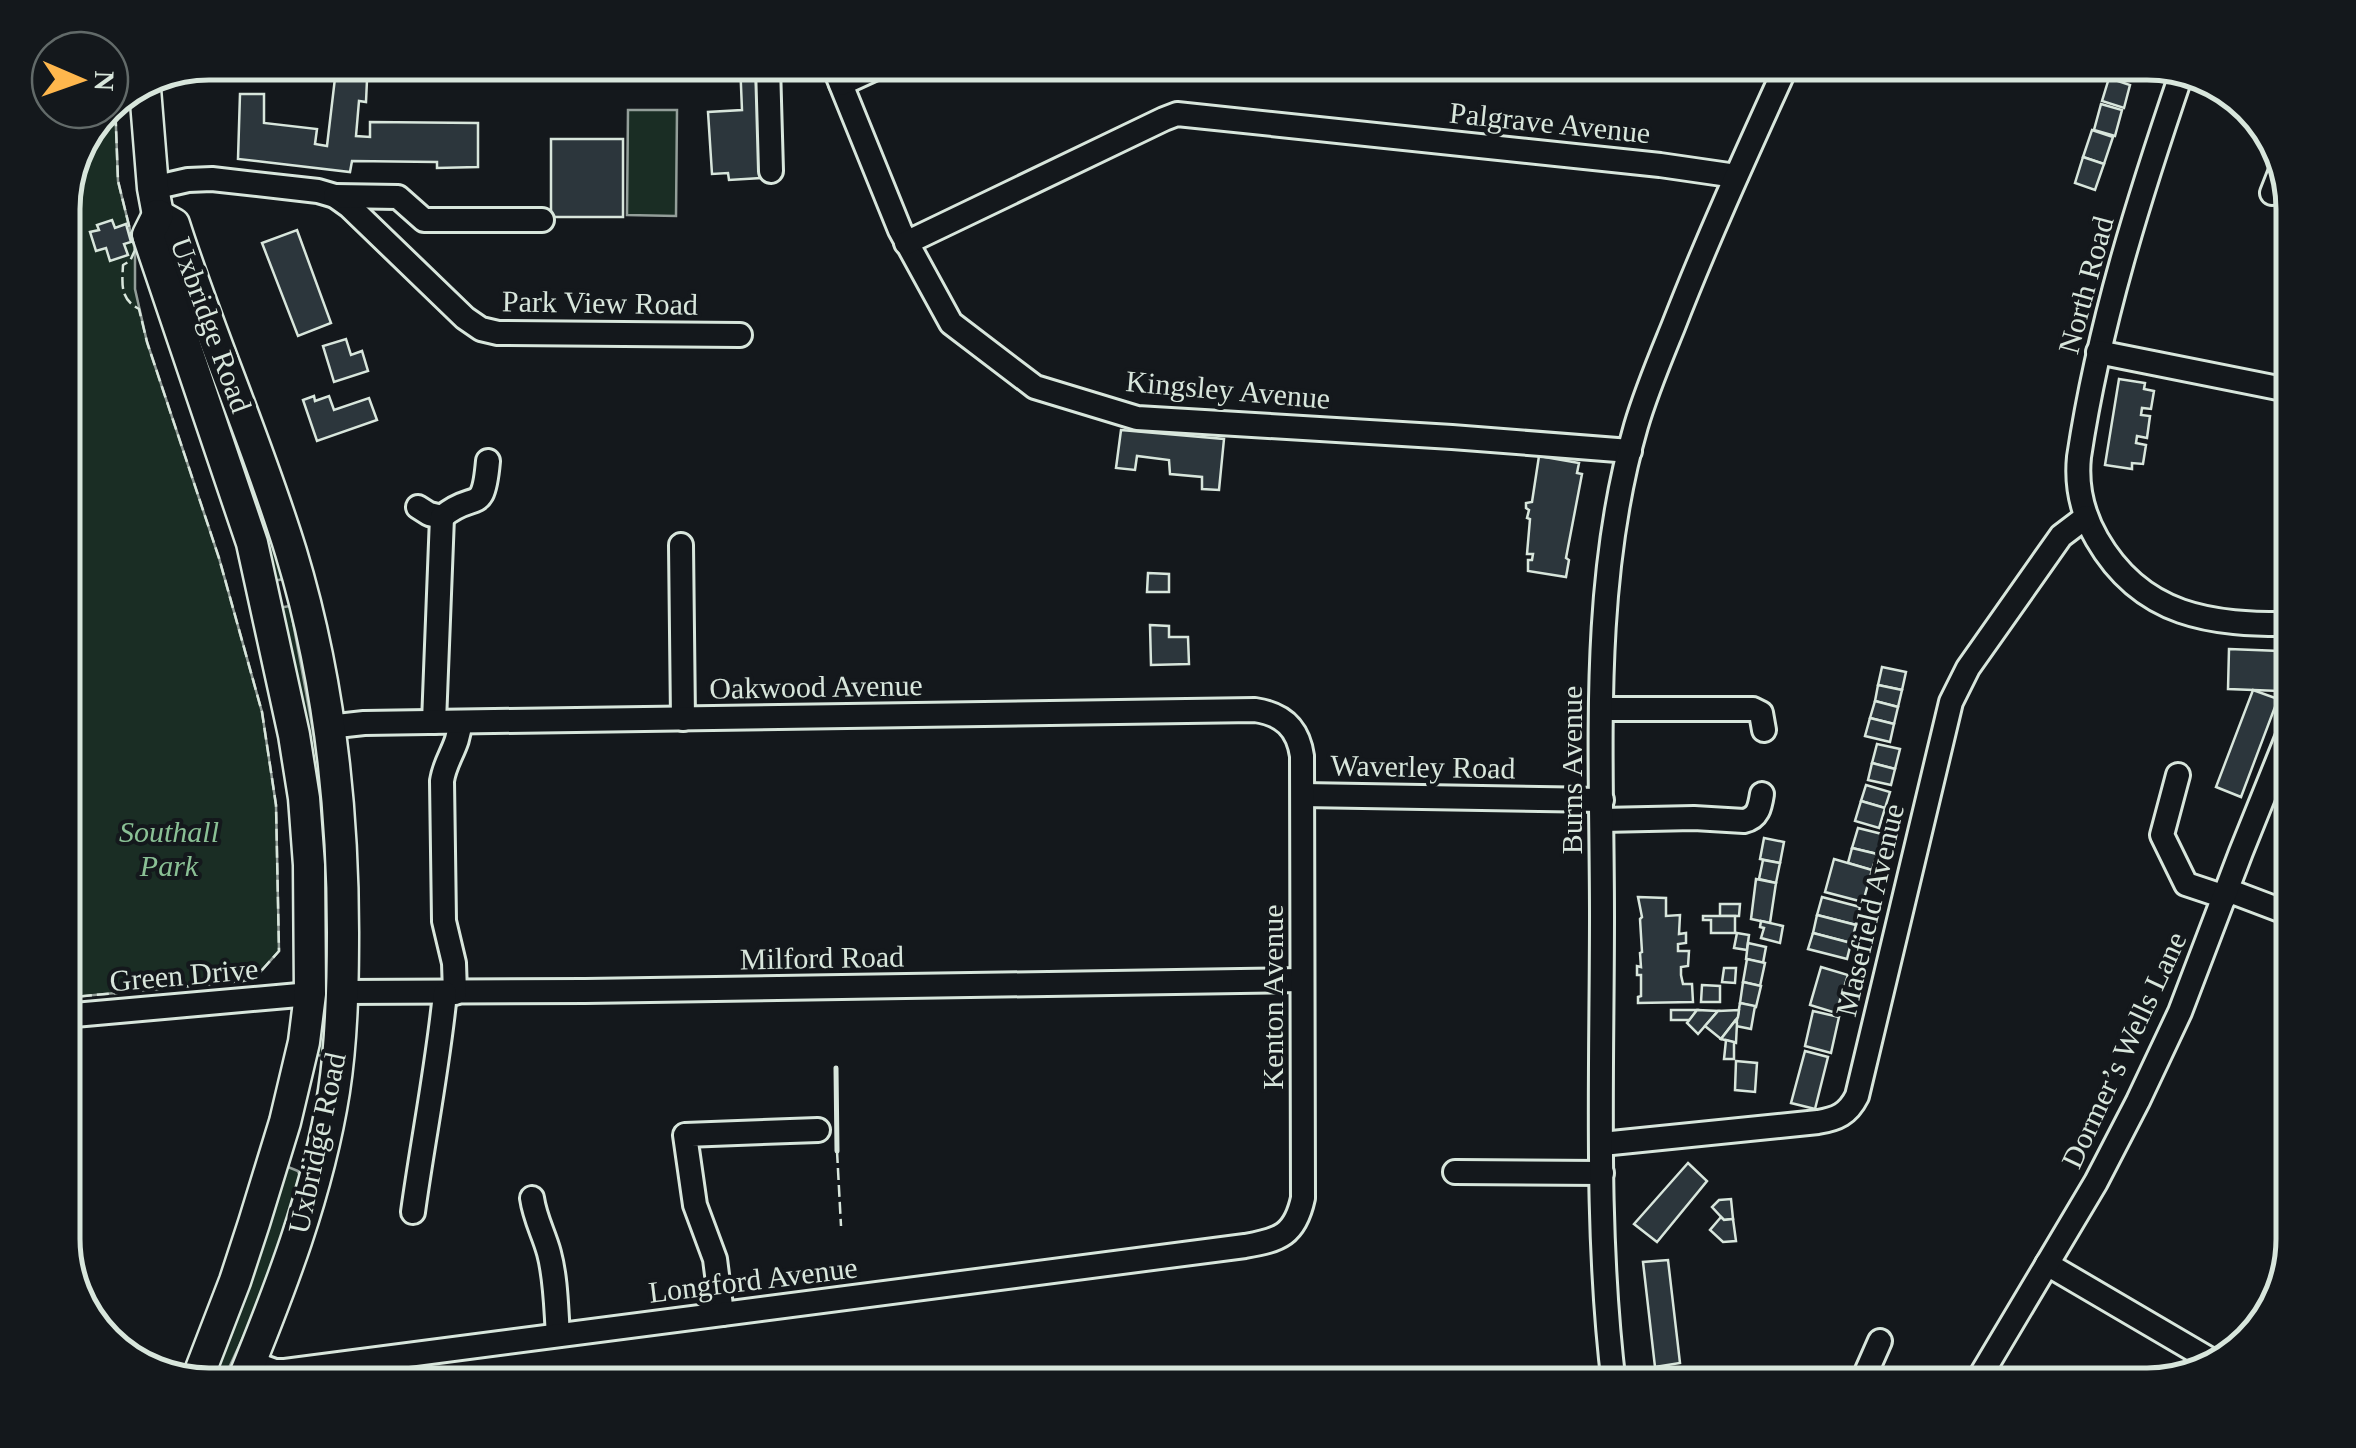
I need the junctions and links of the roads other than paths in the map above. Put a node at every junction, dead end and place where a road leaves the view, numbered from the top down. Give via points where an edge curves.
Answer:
1 (768, 80) edge
2 (839, 80) edge
3 (1780, 80) edge
4 (2178, 84) edge
5 (146, 96) edge
6 (771, 171) dead end
7 (1736, 176) junction
8 (2274, 187) edge
9 (2272, 193) dead end
10 (334, 196) junction
11 (156, 202) junction
12 (542, 220) dead end
13 (906, 243) junction
14 (740, 335) dead end
15 (2098, 352) junction
16 (2276, 389) edge
17 (1630, 452) junction
18 (488, 460) dead end
19 (418, 507) dead end
20 (442, 517) junction
21 (2086, 517) junction
22 (681, 545) dead end
23 (301, 590) junction
24 (264, 598) junction
25 (2276, 624) edge
26 (1602, 709) junction
27 (684, 719) junction
28 (434, 722) junction
29 (460, 722) junction
30 (328, 728) junction
31 (1764, 730) dead end
32 (1296, 734) joint
33 (2276, 764) edge
34 (2178, 775) dead end
35 (1762, 794) dead end
36 (1303, 795) junction
37 (1602, 810) junction
38 (2226, 894) junction
39 (2276, 909) edge
40 (1302, 980) junction
41 (342, 992) junction
42 (450, 993) junction
43 (310, 994) junction
44 (80, 1014) edge
45 (818, 1130) dead end
46 (1602, 1144) junction
47 (276, 1150) junction
48 (318, 1160) junction
49 (1455, 1172) dead end
50 (1602, 1173) junction
51 (532, 1198) dead end
52 (413, 1212) dead end
53 (1264, 1243) joint
54 (2047, 1264) junction
55 (722, 1314) junction
56 (558, 1335) junction
57 (1880, 1341) dead end
58 (2202, 1355) edge
59 (202, 1368) edge
60 (247, 1368) edge
61 (302, 1368) edge
62 (1612, 1368) edge
63 (1867, 1368) edge
64 (1986, 1368) edge

1 - 6 street
2 - 13 street, Kingsley Avenue
3 - 7 street, Burns Avenue
4 - 15 street, North Road
5 - 11 main road
7 - 13 street, Palgrave Avenue via 1177,114
7 - 17 street, Burns Avenue via 1658,362
8 - 9 street
10 - 11 street via 212,179 188,180
10 - 12 street via 398,197 424,220
10 - 14 street, Park View Road via 480,330
11 - 23 main road, Uxbridge Road via 174,224
11 - 24 main road, Uxbridge Road via 148,235 152,251 231,478
13 - 17 street, Kingsley Avenue via 951,322 1035,387 1137,418
15 - 16 street
15 - 21 street, North Road via 2078,474
17 - 26 street, Burns Avenue via 1605,588
18 - 20 street via 482,496
19 - 20 street
20 - 28 street
21 - 25 street via 2125,577 2169,608
21 - 46 street, Masefield Avenue via 2061,536 1951,702 1852,1106 1818,1122
22 - 27 street
23 - 24 main road
23 - 30 main road, Uxbridge Road
24 - 43 main road, Uxbridge Road via 304,798
26 - 31 street via 1753,710 1761,713
26 - 37 street, Burns Avenue
27 - 29 street, Oakwood Avenue
27 - 32 street, Oakwood Avenue via 1255,710 1277,714
28 - 29 street, Oakwood Avenue
28 - 30 street, Oakwood Avenue
29 - 42 street via 442,781 444,921 454,963
30 - 41 main road, Uxbridge Road via 340,836
32 - 36 street, Kenton Avenue
33 - 38 street, Dormer’s Wells Lane
34 - 38 street via 2162,836 2186,884
35 - 37 street, Waverley Road via 1759,809 1744,821
36 - 37 street, Waverley Road
36 - 40 street, Kenton Avenue
37 - 46 street, Burns Avenue
38 - 39 street
38 - 54 street, Dormer’s Wells Lane via 2138,1101
40 - 42 street, Milford Road
40 - 53 street, Kenton Avenue via 1302,1198 1293,1227
41 - 42 street, Milford Road
41 - 48 main road, Uxbridge Road via 334,1089
42 - 52 street
43 - 44 street, Green Drive
43 - 47 main road, Uxbridge Road
45 - 55 street via 685,1135 695,1205 716,1259
46 - 50 street, Burns Avenue
47 - 48 main road
47 - 59 main road, Uxbridge Road
48 - 60 main road, Uxbridge Road via 294,1248
49 - 50 street
50 - 62 street, Burns Avenue
51 - 56 street via 552,1264
53 - 55 street, Longford Avenue
54 - 58 street
54 - 64 street, Dormer’s Wells Lane
55 - 56 street, Longford Avenue
56 - 61 street, Longford Avenue
57 - 63 street

